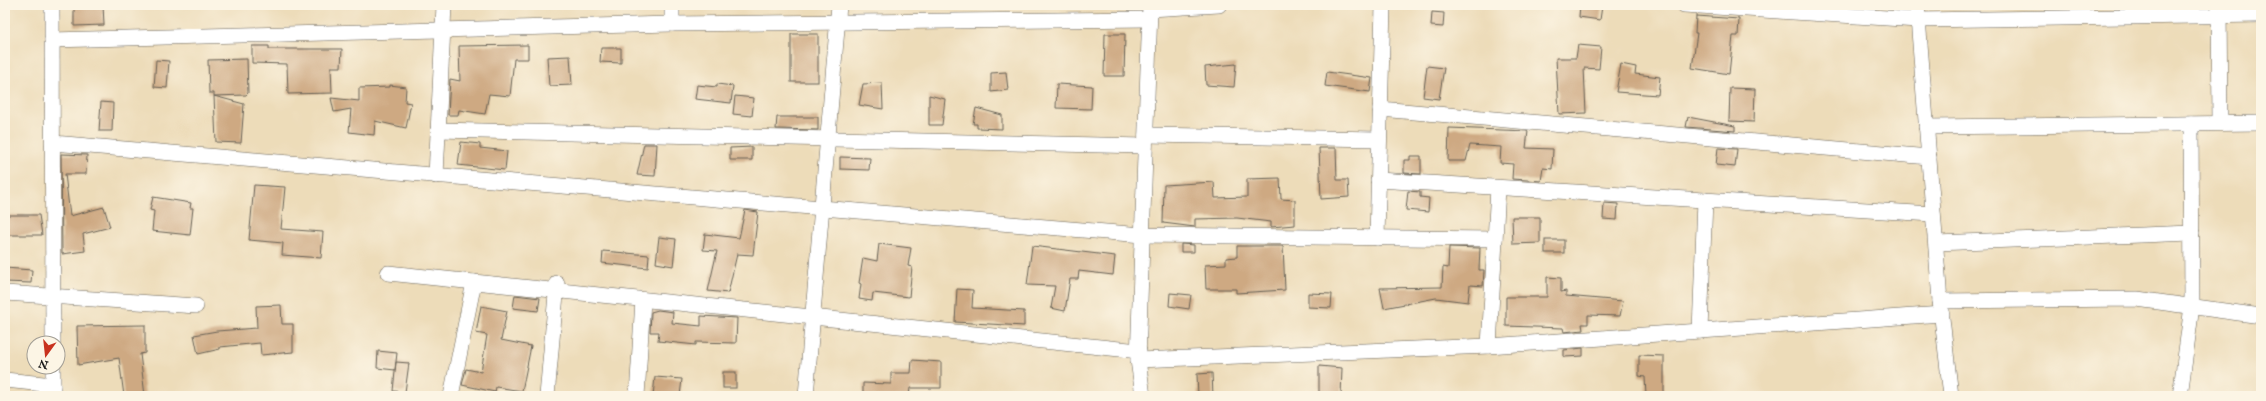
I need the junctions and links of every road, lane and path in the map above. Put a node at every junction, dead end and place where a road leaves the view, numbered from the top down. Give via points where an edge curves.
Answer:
1 (52, 5) edge
2 (444, 5) edge
3 (672, 5) edge
4 (839, 5) edge
5 (1219, 5) edge
6 (1383, 5) edge
7 (1684, 5) edge
8 (1918, 5) edge
9 (2219, 10) edge
10 (1149, 11) edge
11 (2261, 15) edge
12 (1918, 20) junction
13 (837, 22) junction
14 (672, 24) junction
15 (443, 30) junction
16 (52, 40) junction
17 (1380, 110) junction
18 (2220, 123) junction
19 (2261, 123) edge
20 (2191, 124) junction
21 (1926, 127) junction
22 (438, 130) junction
23 (827, 139) junction
24 (1379, 139) junction
25 (1146, 141) junction
26 (53, 144) junction
27 (1929, 157) junction
28 (436, 176) junction
29 (1378, 180) junction
30 (1498, 188) junction
31 (1705, 200) junction
32 (822, 208) junction
33 (1933, 214) junction
34 (2192, 232) junction
35 (1142, 235) junction
36 (1377, 238) junction
37 (1495, 239) junction
38 (1936, 243) junction
39 (388, 273) dead end
40 (474, 282) junction
41 (557, 287) junction
42 (5, 293) edge
43 (53, 296) junction
44 (643, 300) junction
45 (196, 306) dead end
46 (2192, 306) junction
47 (1941, 307) junction
48 (2261, 316) edge
49 (812, 317) junction
50 (1700, 331) junction
51 (53, 335) edge
52 (1489, 346) junction
53 (1138, 355) junction
54 (53, 375) edge
55 (5, 380) edge
56 (53, 390) edge
57 (451, 396) edge
58 (548, 396) edge
59 (637, 396) edge
60 (806, 396) edge
61 (1143, 396) edge
62 (1951, 396) edge
63 (2180, 396) edge

1 - 16 street
2 - 15 street
3 - 14 street
4 - 13 street
5 - 10 street
6 - 17 street
7 - 12 street
8 - 12 street
9 - 11 street
9 - 12 street
9 - 18 street
10 - 13 street
10 - 25 street
12 - 21 street
13 - 14 street
13 - 23 street
14 - 15 street
15 - 16 street
15 - 22 street
16 - 26 street
17 - 24 street
17 - 27 street
18 - 19 street
18 - 20 street
20 - 21 street
20 - 34 street
21 - 27 street
22 - 23 street
22 - 28 street
23 - 25 street
23 - 32 street
24 - 25 street
24 - 29 street
25 - 35 street
26 - 28 street
26 - 43 street
27 - 33 street
28 - 32 street
29 - 30 street
29 - 36 street
30 - 31 street
30 - 37 street
31 - 33 street
31 - 50 street
32 - 35 street
32 - 49 street
33 - 38 street
34 - 38 street
34 - 46 street
35 - 36 street
35 - 53 street
36 - 37 street
37 - 52 street
38 - 47 street
39 - 40 street
40 - 41 street
40 - 57 street
41 - 44 street
41 - 58 street
42 - 43 street
43 - 45 street
43 - 51 street
44 - 49 street
44 - 59 street
46 - 47 street via 2137,299
46 - 48 street
46 - 63 street
47 - 50 street
47 - 62 street
49 - 53 street
49 - 60 street
50 - 52 street
52 - 53 street
53 - 61 street
54 - 56 street
55 - 56 street

